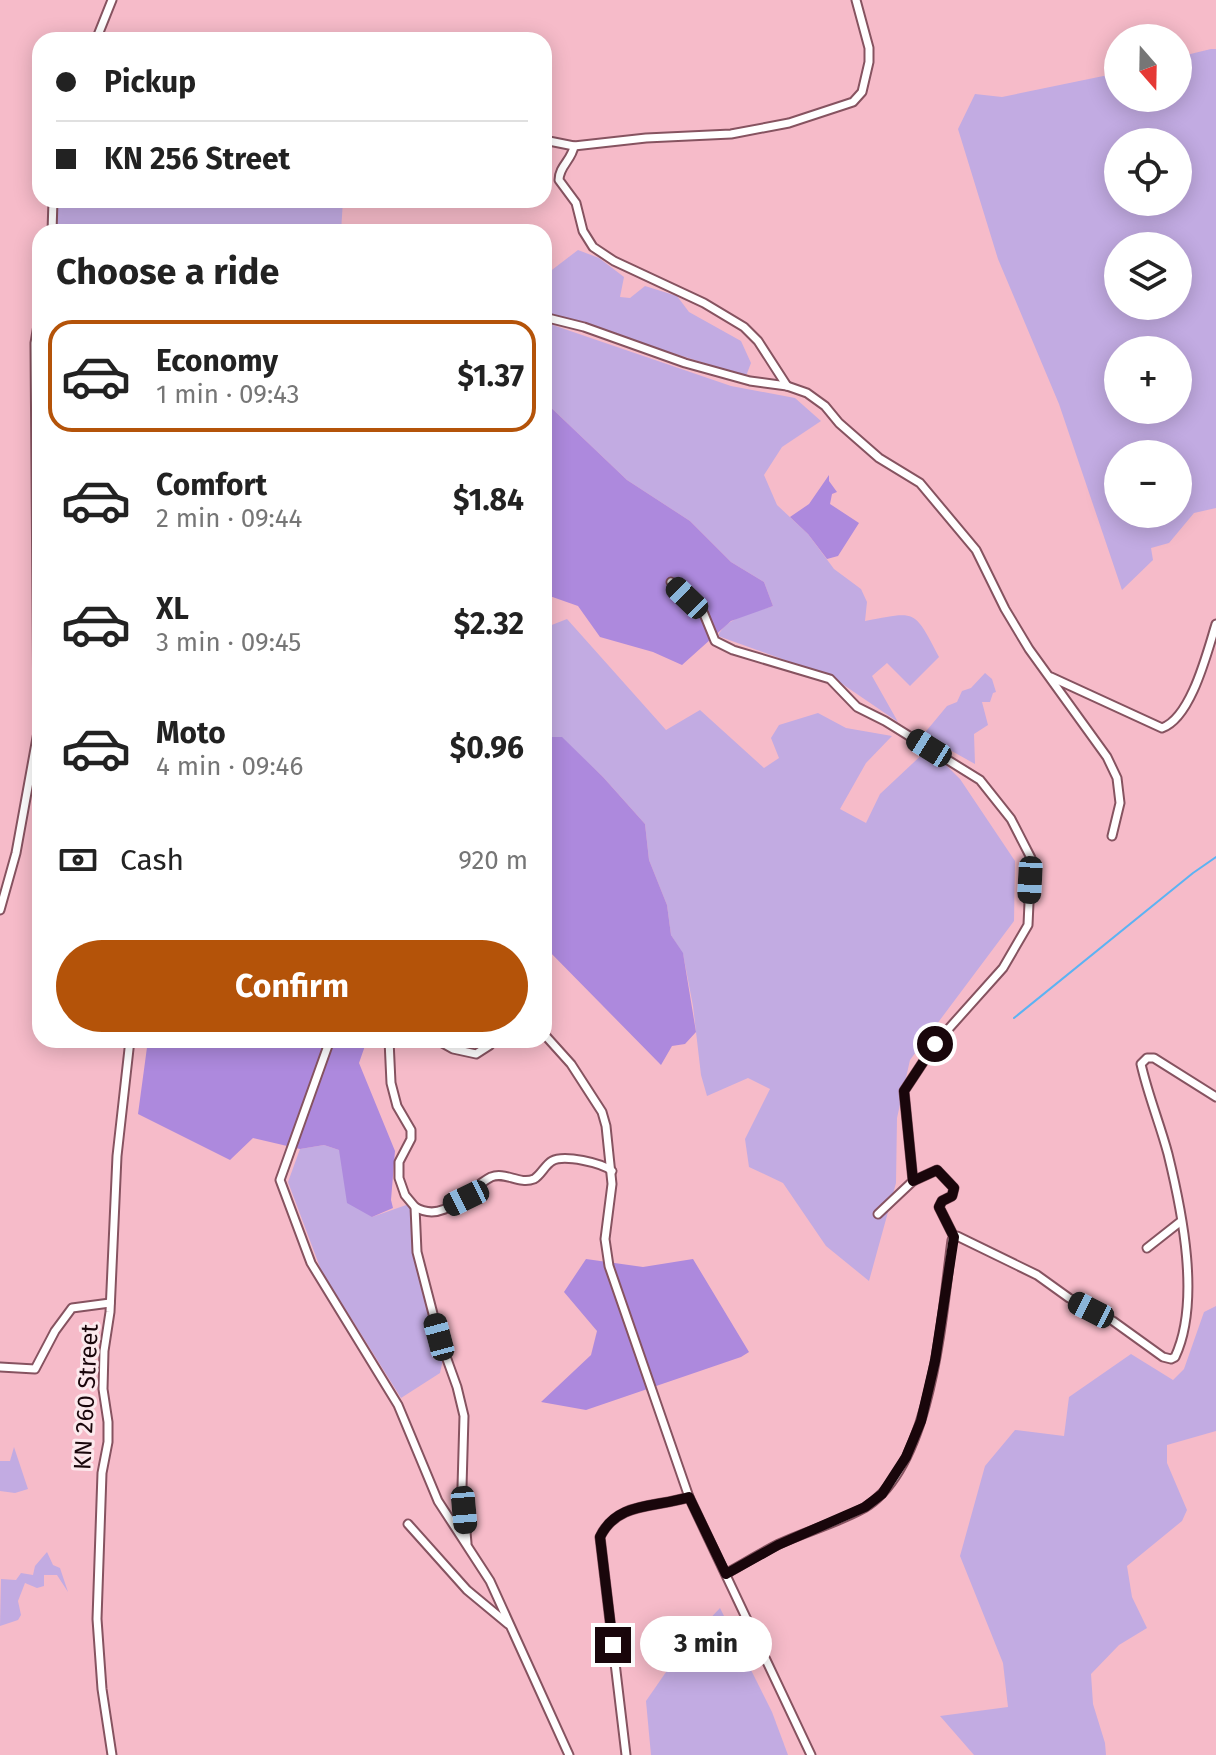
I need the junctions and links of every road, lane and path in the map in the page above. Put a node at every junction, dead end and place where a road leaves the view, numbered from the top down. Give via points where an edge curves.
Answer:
1 (112, 0) edge
2 (856, 0) edge
3 (99, 32) edge
4 (552, 142) edge
5 (574, 146) junction
6 (552, 319) edge
7 (787, 386) junction
8 (671, 582) dead end
9 (1216, 624) edge
10 (1049, 676) junction
11 (32, 767) edge
12 (1112, 836) dead end
13 (0, 910) edge
14 (552, 1043) edge
15 (129, 1048) edge
16 (327, 1048) edge
17 (389, 1048) edge
18 (451, 1048) edge
19 (485, 1048) edge
20 (1216, 1097) edge
21 (612, 1171) junction
22 (913, 1181) junction
23 (415, 1207) junction
24 (878, 1214) dead end
25 (1180, 1222) junction
26 (954, 1237) junction
27 (1147, 1248) dead end
28 (110, 1303) junction
29 (0, 1367) edge
30 (689, 1497) junction
31 (408, 1524) dead end
32 (468, 1545) junction
33 (726, 1574) junction
34 (511, 1627) junction
35 (112, 1755) edge
36 (569, 1755) edge
37 (626, 1755) edge
38 (811, 1755) edge

1 - 3 street
2 - 5 street via 869,62 862,92 853,102 789,123 731,134
4 - 5 street
5 - 7 street via 559,180 576,203 593,247 744,327
6 - 7 street via 685,363
7 - 10 street via 825,406 879,458 920,483 976,550 1013,624
8 - 22 street via 704,614 715,641 830,679 857,707 980,780 1011,819 1031,858 1028,925 1003,968 935,1044 904,1091
9 - 10 street via 1181,715 1162,728
10 - 12 street via 1117,778 1120,803
11 - 13 street
14 - 21 street via 602,1112
15 - 28 street, KN 260 Street via 117,1156
16 - 32 street via 280,1180 311,1263 392,1394 438,1501
17 - 23 street via 397,1106 411,1130 399,1178
18 - 19 street via 476,1054
20 - 25 street via 1161,1061 1143,1061
21 - 23 street via 595,1163 552,1161 534,1179 492,1176 466,1198 437,1212
21 - 30 street via 606,1255
22 - 24 street
22 - 26 street via 937,1170 954,1188 939,1207
23 - 32 street via 417,1252 464,1416 462,1487
25 - 26 street via 1188,1290 1179,1349 1171,1359 1037,1275 964,1237
25 - 27 street
26 - 33 street via 921,1421 894,1477 865,1507
28 - 29 street via 72,1308 35,1369
28 - 35 street, KN 260 Street via 104,1351 108,1442 102,1473 97,1619
30 - 33 street
30 - 37 street via 615,1515 600,1537
31 - 34 street via 467,1590
32 - 34 street
33 - 38 street
34 - 36 street

